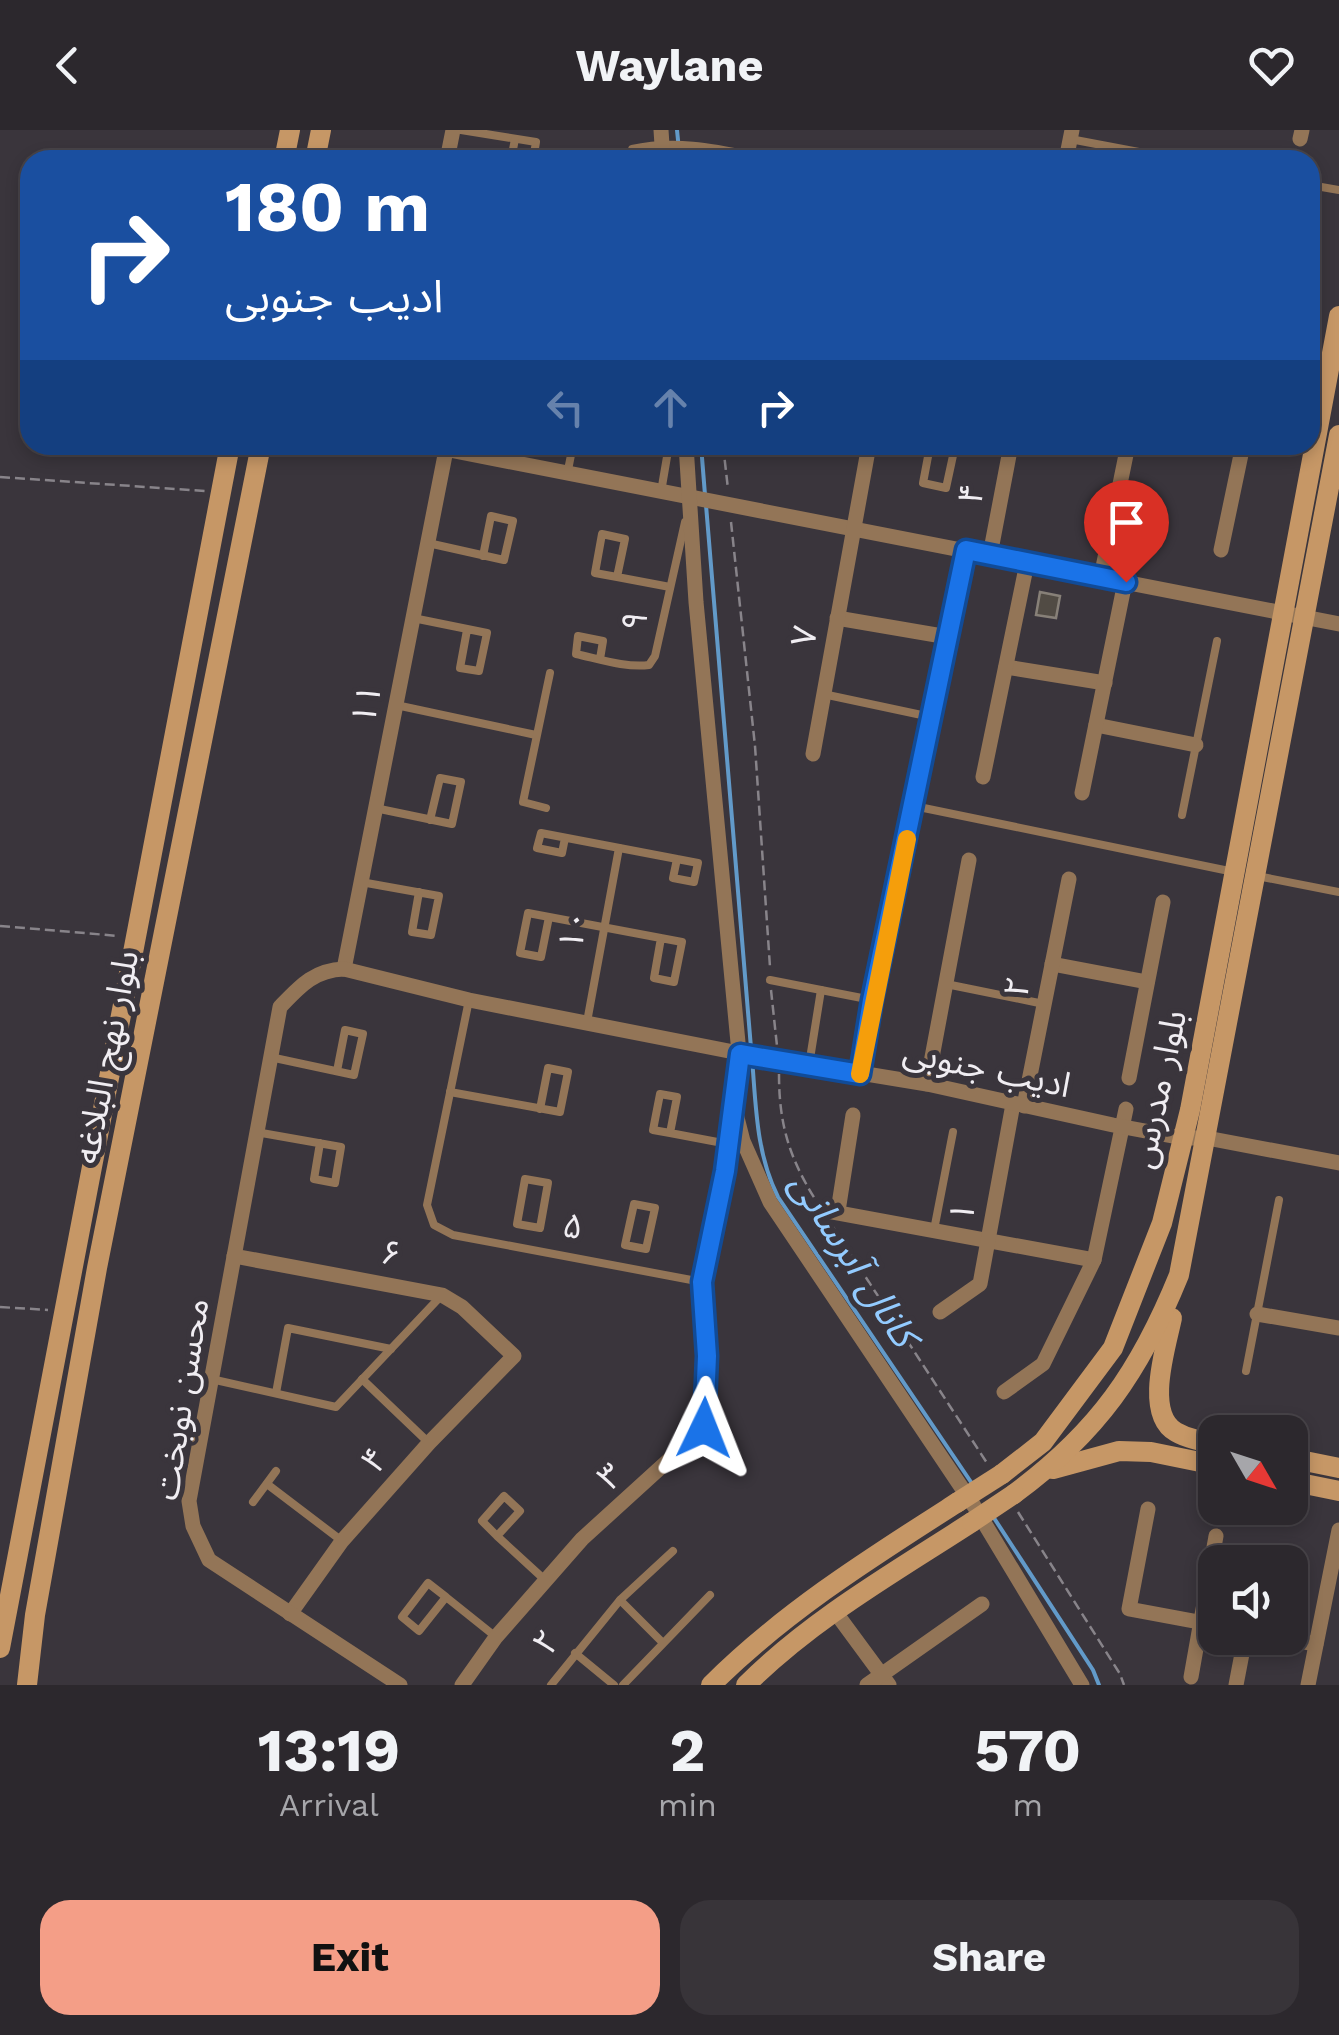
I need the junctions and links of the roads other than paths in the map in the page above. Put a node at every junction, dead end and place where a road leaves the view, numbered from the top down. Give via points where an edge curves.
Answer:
1 (461, 130) edge
2 (1071, 134) edge
3 (515, 138) junction
4 (664, 139) edge
5 (513, 150) edge
6 (535, 150) edge
7 (632, 150) edge
8 (724, 150) edge
9 (1139, 150) edge
10 (1339, 316) edge
11 (1339, 436) edge
12 (1320, 442) edge
13 (228, 455) edge
14 (260, 455) edge
15 (445, 455) edge
16 (470, 455) edge
17 (571, 455) edge
18 (668, 455) edge
19 (687, 455) edge
20 (867, 455) edge
21 (927, 455) edge
22 (953, 455) edge
23 (1009, 455) edge
24 (1126, 455) edge
25 (1241, 455) edge
26 (1318, 455) edge
27 (567, 475) junction
28 (660, 492) junction
29 (690, 498) junction
30 (854, 529) junction
31 (428, 543) junction
32 (966, 550) junction
33 (1222, 550) dead end
34 (990, 555) junction
35 (483, 556) junction
36 (1027, 563) junction
37 (617, 577) junction
38 (1101, 577) junction
39 (1126, 582) junction
40 (670, 587) junction
41 (1294, 615) junction
42 (413, 618) junction
43 (837, 618) junction
44 (1339, 624) edge
45 (468, 630) junction
46 (948, 637) junction
47 (1218, 641) dead end
48 (600, 659) junction
49 (1006, 667) junction
50 (550, 673) dead end
51 (1104, 683) junction
52 (823, 694) junction
53 (396, 705) junction
54 (932, 717) junction
55 (1096, 725) junction
56 (536, 735) junction
57 (1196, 745) junction
58 (812, 754) dead end
59 (983, 777) dead end
60 (1082, 793) dead end
61 (914, 806) junction
62 (376, 808) junction
63 (546, 808) dead end
64 (1182, 815) dead end
65 (430, 820) junction
66 (565, 838) dead end
67 (618, 848) junction
68 (677, 859) dead end
69 (970, 860) dead end
70 (1234, 872) junction
71 (1257, 876) junction
72 (1069, 879) dead end
73 (361, 882) junction
74 (419, 892) junction
75 (1339, 892) edge
76 (1164, 902) dead end
77 (549, 917) junction
78 (604, 928) junction
79 (661, 938) junction
80 (1052, 964) junction
81 (344, 969) junction
82 (770, 980) road end
83 (1147, 982) junction
84 (945, 984) junction
85 (821, 990) junction
86 (469, 1000) junction
87 (872, 1000) junction
88 (1044, 1004) junction
89 (588, 1022) junction
90 (740, 1054) junction
91 (270, 1057) junction
92 (809, 1065) junction
93 (336, 1071) junction
94 (860, 1074) junction
95 (1129, 1078) dead end
96 (927, 1084) junction
97 (450, 1092) junction
98 (734, 1102) junction
99 (1018, 1105) junction
100 (540, 1109) junction
101 (1126, 1109) dead end
102 (853, 1115) dead end
103 (256, 1132) junction
104 (953, 1132) dead end
105 (670, 1133) junction
106 (1183, 1138) junction
107 (1207, 1138) junction
108 (320, 1143) junction
109 (728, 1144) junction
110 (1339, 1163) edge
111 (1279, 1200) dead end
112 (434, 1225) joint
113 (529, 1226) junction
114 (934, 1230) junction
115 (987, 1240) junction
116 (637, 1247) junction
117 (524, 1248) junction
118 (234, 1256) junction
119 (1094, 1260) junction
120 (633, 1267) junction
121 (1179, 1275) junction
122 (702, 1282) junction
123 (442, 1295) junction
124 (940, 1312) dead end
125 (1257, 1314) junction
126 (1339, 1328) edge
127 (390, 1349) junction
128 (514, 1356) joint
129 (1246, 1372) dead end
130 (211, 1379) junction
131 (362, 1379) junction
132 (1004, 1392) dead end
133 (276, 1393) junction
134 (429, 1444) junction
135 (1198, 1446) edge
136 (1187, 1448) junction
137 (1198, 1455) edge
138 (1308, 1462) edge
139 (1339, 1468) edge
140 (276, 1471) dead end
141 (1046, 1471) junction
142 (267, 1484) junction
143 (1308, 1484) edge
144 (1339, 1491) edge
145 (252, 1502) dead end
146 (1148, 1510) dead end
147 (1339, 1530) edge
148 (497, 1536) junction
149 (1216, 1536) dead end
150 (342, 1541) junction
151 (1215, 1545) edge
152 (673, 1551) dead end
153 (545, 1580) junction
154 (710, 1595) dead end
155 (446, 1597) junction
156 (620, 1600) junction
157 (982, 1604) dead end
158 (836, 1613) junction
159 (290, 1614) junction
160 (1198, 1622) edge
161 (496, 1637) junction
162 (662, 1642) junction
163 (1308, 1643) edge
164 (1316, 1644) junction
165 (0, 1648) edge
166 (575, 1652) junction
167 (1198, 1655) edge
168 (1242, 1655) edge
169 (1191, 1676) dead end
170 (885, 1680) edge
171 (26, 1685) edge
172 (400, 1685) edge
173 (462, 1685) edge
174 (551, 1685) edge
175 (614, 1685) edge
176 (623, 1685) edge
177 (711, 1685) edge
178 (746, 1685) edge
179 (867, 1685) edge
180 (1082, 1685) edge
181 (1236, 1685) edge
182 (1308, 1685) edge

1 - 3 lane
2 - 9 lane
3 - 5 lane
3 - 6 lane via 536,142
4 - 7 lane
4 - 8 lane
10 - 12 street, بلوار مدرس
11 - 41 street, بلوار مدرس
13 - 165 street, بلوار نهج البلاغه
14 - 171 street, بلوار نهج البلاغه via 97,1268
15 - 31 street, ۱۱
16 - 27 street
17 - 27 lane
18 - 28 lane
19 - 29 street, ۳
20 - 30 street
21 - 22 lane via 923,483 946,488
23 - 34 street, ۴
24 - 38 street
25 - 33 street
26 - 41 street, بلوار مدرس
27 - 28 street
28 - 29 street
29 - 30 street
29 - 40 lane, ۹
29 - 90 street, ۳
30 - 32 street
30 - 43 street, ۷
31 - 35 lane
31 - 42 street, ۱۱
32 - 34 street
32 - 46 street
34 - 36 street
35 - 35 lane via 504,560 512,520 491,516
36 - 38 street
36 - 49 street
37 - 37 lane via 625,538 602,534 595,572
37 - 40 lane
38 - 39 street
39 - 41 street
39 - 51 street
40 - 48 lane, ۹ via 649,665
41 - 44 street
41 - 70 street, بلوار مدرس
41 - 71 street, بلوار مدرس
42 - 45 lane
42 - 53 street, ۱۱
43 - 46 street
43 - 52 street, ۷
45 - 45 lane via 486,633 480,671 460,668
46 - 54 street
47 - 57 lane
48 - 48 lane, ۹ via 576,654 578,636 604,640
49 - 51 street
49 - 59 street
50 - 56 lane
51 - 55 street
52 - 54 lane
52 - 58 street, ۷
53 - 56 lane
53 - 62 street, ۱۱
54 - 61 street
55 - 57 street
55 - 60 street
56 - 63 lane via 523,802
57 - 64 lane
61 - 70 lane
61 - 87 street
62 - 65 lane
62 - 73 street, ۱۱
65 - 65 lane via 452,824 461,782 440,778
66 - 67 lane
67 - 68 lane
67 - 78 lane, ۱۰
69 - 84 street
70 - 71 street
70 - 106 street, بلوار مدرس
71 - 75 lane
71 - 107 street, بلوار مدرس
72 - 80 street, ۲
73 - 74 lane
73 - 81 street, ۱۱
74 - 74 lane via 439,896 432,935 412,932
76 - 83 street
77 - 77 lane via 541,957 520,953 528,913
77 - 78 lane
78 - 79 lane
78 - 89 lane, ۱۰
79 - 79 lane via 654,978 674,982 682,942
80 - 83 street
80 - 88 street, ۲
81 - 86 street
81 - 91 street, محسن نوبخت via 308,978 280,1007
82 - 85 lane
83 - 95 street
84 - 88 lane
84 - 96 street
85 - 87 lane
85 - 92 lane
86 - 89 street
86 - 97 lane, ۶
87 - 94 street
88 - 99 street, ۲
89 - 90 street
90 - 92 street, ادیب جنوبی
90 - 98 street, ۳
91 - 93 lane
91 - 103 street, محسن نوبخت
92 - 94 street, ادیب جنوبی
93 - 93 lane via 354,1074 363,1034 345,1030
94 - 96 street, ادیب جنوبی
96 - 99 street, ادیب جنوبی
97 - 100 lane
97 - 112 lane, ۶ via 427,1205
98 - 109 street, ۳
98 - 180 street via 770,1202 974,1506
99 - 106 street, ادیب جنوبی
99 - 115 street, ۱
100 - 100 lane via 560,1112 568,1072 548,1068
101 - 119 street
102 - 114 street via 830,1210
103 - 108 lane
103 - 118 street, محسن نوبخت
104 - 114 lane
105 - 105 lane via 677,1097 660,1094 653,1130
105 - 109 lane
106 - 107 street, ادیب جنوبی
106 - 177 street, بلوار مدرس, bridge via 1162,1222 1113,1348 1043,1442 843,1576
107 - 110 street
107 - 121 street, بلوار مدرس
108 - 108 lane via 314,1179 335,1183 341,1147
109 - 122 street, ۳
111 - 125 lane
112 - 117 lane, ۵
113 - 113 lane via 516,1224 525,1179 548,1183 540,1228
113 - 117 lane
114 - 115 street
115 - 119 street
115 - 124 street, ۱ via 980,1284
116 - 116 lane via 646,1249 654,1208 634,1204 625,1244
116 - 120 lane
117 - 120 lane, ۵
118 - 123 street, ۶
118 - 130 street, محسن نوبخت
119 - 132 street via 1043,1364
120 - 122 lane, ۵
121 - 136 street via 1158,1393 1160,1414
121 - 141 street, بلوار مدرس via 1155,1334 1120,1389
122 - 153 street, ۳ via 704,1428
123 - 127 lane
123 - 128 street, ۶
125 - 126 street
125 - 129 lane
127 - 131 lane
127 - 133 lane via 288,1328
128 - 134 street, ۴
130 - 133 lane
130 - 159 street, محسن نوبخت via 188,1501 193,1526 208,1560
131 - 133 lane via 336,1407
131 - 134 lane
134 - 150 street, ۴
135 - 136 street
136 - 137 street
136 - 141 street via 1119,1451
138 - 139 street
140 - 142 lane
141 - 158 street, بلوار مدرس, bridge via 1014,1500
142 - 145 lane
142 - 150 lane
143 - 144 street
146 - 160 street via 1129,1609
147 - 164 street
148 - 148 lane via 520,1511 504,1496 482,1521
148 - 153 lane
149 - 151 street
150 - 159 street, ۴
152 - 156 lane, ۲
153 - 161 street, ۳
154 - 162 lane
155 - 155 lane via 419,1631 402,1617 428,1583
155 - 161 lane
156 - 162 lane
156 - 166 lane, ۲
157 - 170 street
158 - 170 street
158 - 178 street, بلوار مدرس
159 - 172 street, محسن نوبخت
161 - 173 street, ۳
162 - 176 lane
163 - 164 street
164 - 182 street
166 - 174 lane, ۲
166 - 175 lane
167 - 169 street
168 - 181 street
170 - 179 street

